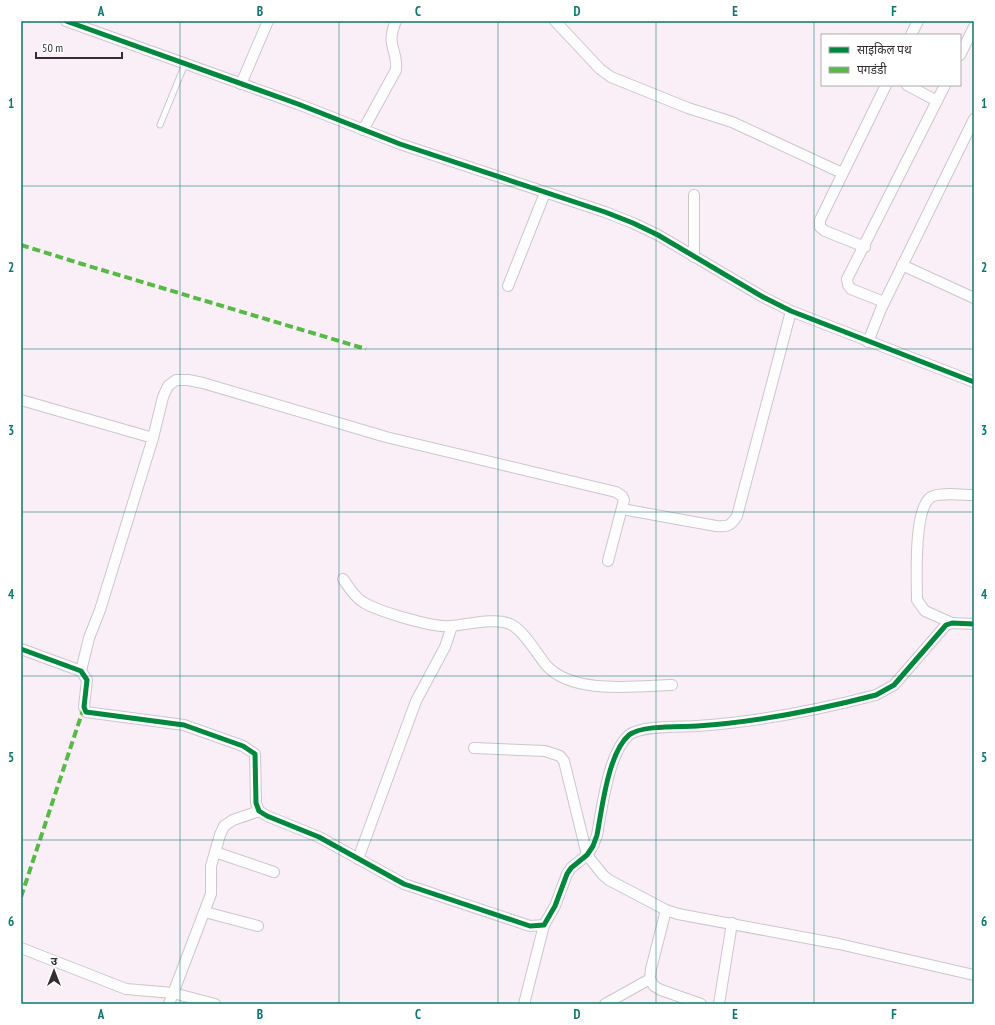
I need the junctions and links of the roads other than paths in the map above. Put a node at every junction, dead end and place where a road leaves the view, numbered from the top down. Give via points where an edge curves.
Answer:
1 (66, 21) edge
2 (268, 21) edge
3 (396, 21) edge
4 (555, 21) edge
5 (918, 21) edge
6 (93, 26) edge
7 (974, 27) edge
8 (912, 34) edge
9 (961, 53) edge
10 (185, 64) junction
11 (241, 84) junction
12 (885, 86) edge
13 (909, 86) edge
14 (944, 86) edge
15 (937, 101) junction
16 (974, 119) edge
17 (160, 125) dead end
18 (363, 130) junction
19 (842, 172) junction
20 (545, 193) junction
21 (694, 195) dead end
22 (865, 247) junction
23 (694, 257) junction
24 (902, 265) junction
25 (508, 286) dead end
26 (974, 298) edge
27 (884, 302) junction
28 (791, 311) junction
29 (868, 342) junction
30 (974, 382) edge
31 (21, 400) edge
32 (153, 438) junction
33 (974, 495) edge
34 (622, 509) junction
35 (608, 562) dead end
36 (343, 579) dead end
37 (952, 623) junction
38 (974, 624) edge
39 (452, 626) junction
40 (21, 649) edge
41 (82, 671) junction
42 (672, 685) dead end
43 (474, 748) dead end
44 (259, 810) junction
45 (215, 852) junction
46 (587, 855) junction
47 (358, 859) junction
48 (274, 872) dead end
49 (666, 910) junction
50 (205, 912) junction
51 (732, 923) junction
52 (544, 925) junction
53 (258, 926) dead end
54 (21, 948) edge
55 (974, 975) edge
56 (650, 979) junction
57 (173, 993) junction
58 (169, 1004) edge
59 (215, 1004) edge
60 (524, 1004) edge
61 (605, 1004) edge
62 (701, 1004) edge
63 (719, 1004) edge

1 - 6 street
2 - 11 street
3 - 18 street via 390,37 397,62 396,70
4 - 19 street via 600,69 611,77 688,108 732,122
5 - 8 street
6 - 10 street
7 - 9 street
10 - 11 street
10 - 17 lane
11 - 18 street
12 - 19 street
13 - 15 street
14 - 15 street
15 - 22 street
16 - 24 street
18 - 20 street
19 - 22 street via 824,210 820,227
20 - 23 street via 633,223
20 - 25 street
21 - 23 street
22 - 27 street via 849,273 848,285
23 - 28 street
24 - 26 street
24 - 27 street
27 - 29 street
28 - 29 street
28 - 34 street via 737,516 733,523 727,527 716,526
29 - 30 street
31 - 32 street
32 - 34 street via 168,386 176,380 188,380 386,437 608,490 622,496
32 - 41 street via 89,638
33 - 37 street via 931,497 926,502 920,518 917,600 925,611
34 - 35 street
36 - 39 street via 355,595 371,606 432,626
37 - 38 street
37 - 46 street via 939,632 894,684 876,695 737,724 636,731 628,736 612,766 597,835
39 - 42 street via 468,623 511,624 518,629 547,666 556,673 587,685
39 - 47 street via 445,647 416,701
40 - 41 street
41 - 44 street via 87,680 84,707 86,712 184,725 243,746 255,754 256,803
43 - 46 street via 545,751 560,756 564,762
44 - 45 street via 228,823 220,835
44 - 47 street via 267,816 319,837
45 - 48 street
45 - 50 street via 211,866 211,894
46 - 49 street via 609,880
46 - 52 street via 567,874 555,906
47 - 52 street via 387,876 424,892 530,926
49 - 51 street
49 - 56 street
50 - 53 street
50 - 57 street
51 - 55 street
51 - 63 street
52 - 60 street
54 - 57 street via 126,990
56 - 61 street
56 - 62 street via 654,986 661,990
57 - 58 street
57 - 59 street

